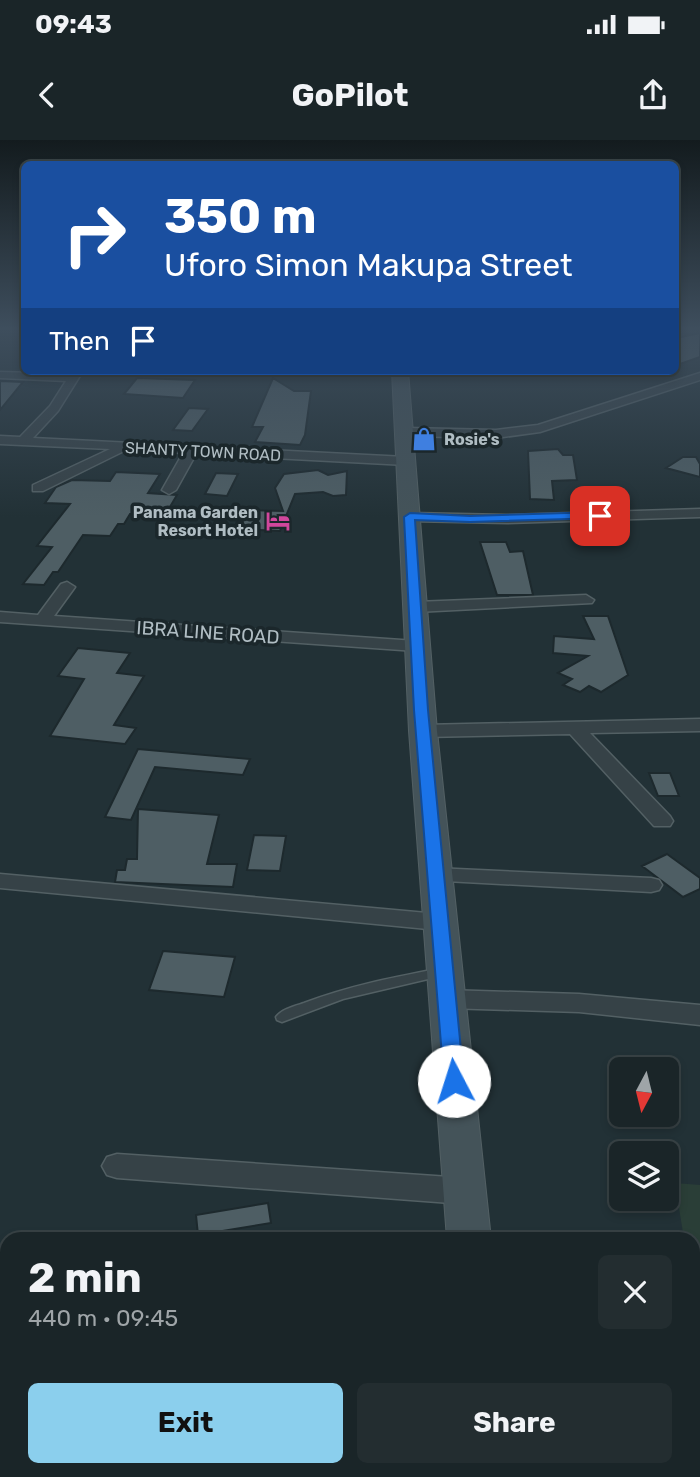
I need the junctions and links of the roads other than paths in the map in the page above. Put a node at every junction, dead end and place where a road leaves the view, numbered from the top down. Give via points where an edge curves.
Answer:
1 (65, 392) edge
2 (402, 392) edge
3 (650, 392) edge
4 (0, 440) edge
5 (23, 442) junction
6 (407, 446) junction
7 (125, 447) junction
8 (191, 451) junction
9 (37, 488) dead end
10 (169, 490) dead end
11 (700, 513) edge
12 (410, 517) junction
13 (67, 587) dead end
14 (586, 600) dead end
15 (416, 607) junction
16 (0, 617) edge
17 (42, 620) junction
18 (416, 646) junction
19 (700, 726) edge
20 (575, 728) junction
21 (423, 731) junction
22 (662, 821) dead end
23 (435, 876) junction
24 (0, 881) edge
25 (651, 885) dead end
26 (438, 922) junction
27 (445, 985) junction
28 (700, 1015) edge
29 (282, 1017) dead end
30 (117, 1166) dead end
31 (464, 1191) junction
32 (467, 1232) edge

1 - 5 street
2 - 6 main road
3 - 6 street, SHANTY TOWN ROAD via 540,428
4 - 5 street, SHANTY TOWN ROAD
5 - 7 street, SHANTY TOWN ROAD
6 - 8 street, SHANTY TOWN ROAD
6 - 12 main road
7 - 8 street, SHANTY TOWN ROAD
7 - 9 street
8 - 10 street
11 - 12 street
12 - 15 main road
13 - 17 street
14 - 15 street
15 - 18 main road
16 - 17 street, IBRA LINE ROAD
17 - 18 street, IBRA LINE ROAD
18 - 21 main road
19 - 20 street
20 - 21 street
20 - 22 street
21 - 23 main road
23 - 25 street
23 - 26 main road
24 - 26 street
26 - 27 main road
27 - 28 street
27 - 29 lane via 343,992
27 - 31 main road
30 - 31 street
31 - 32 main road

